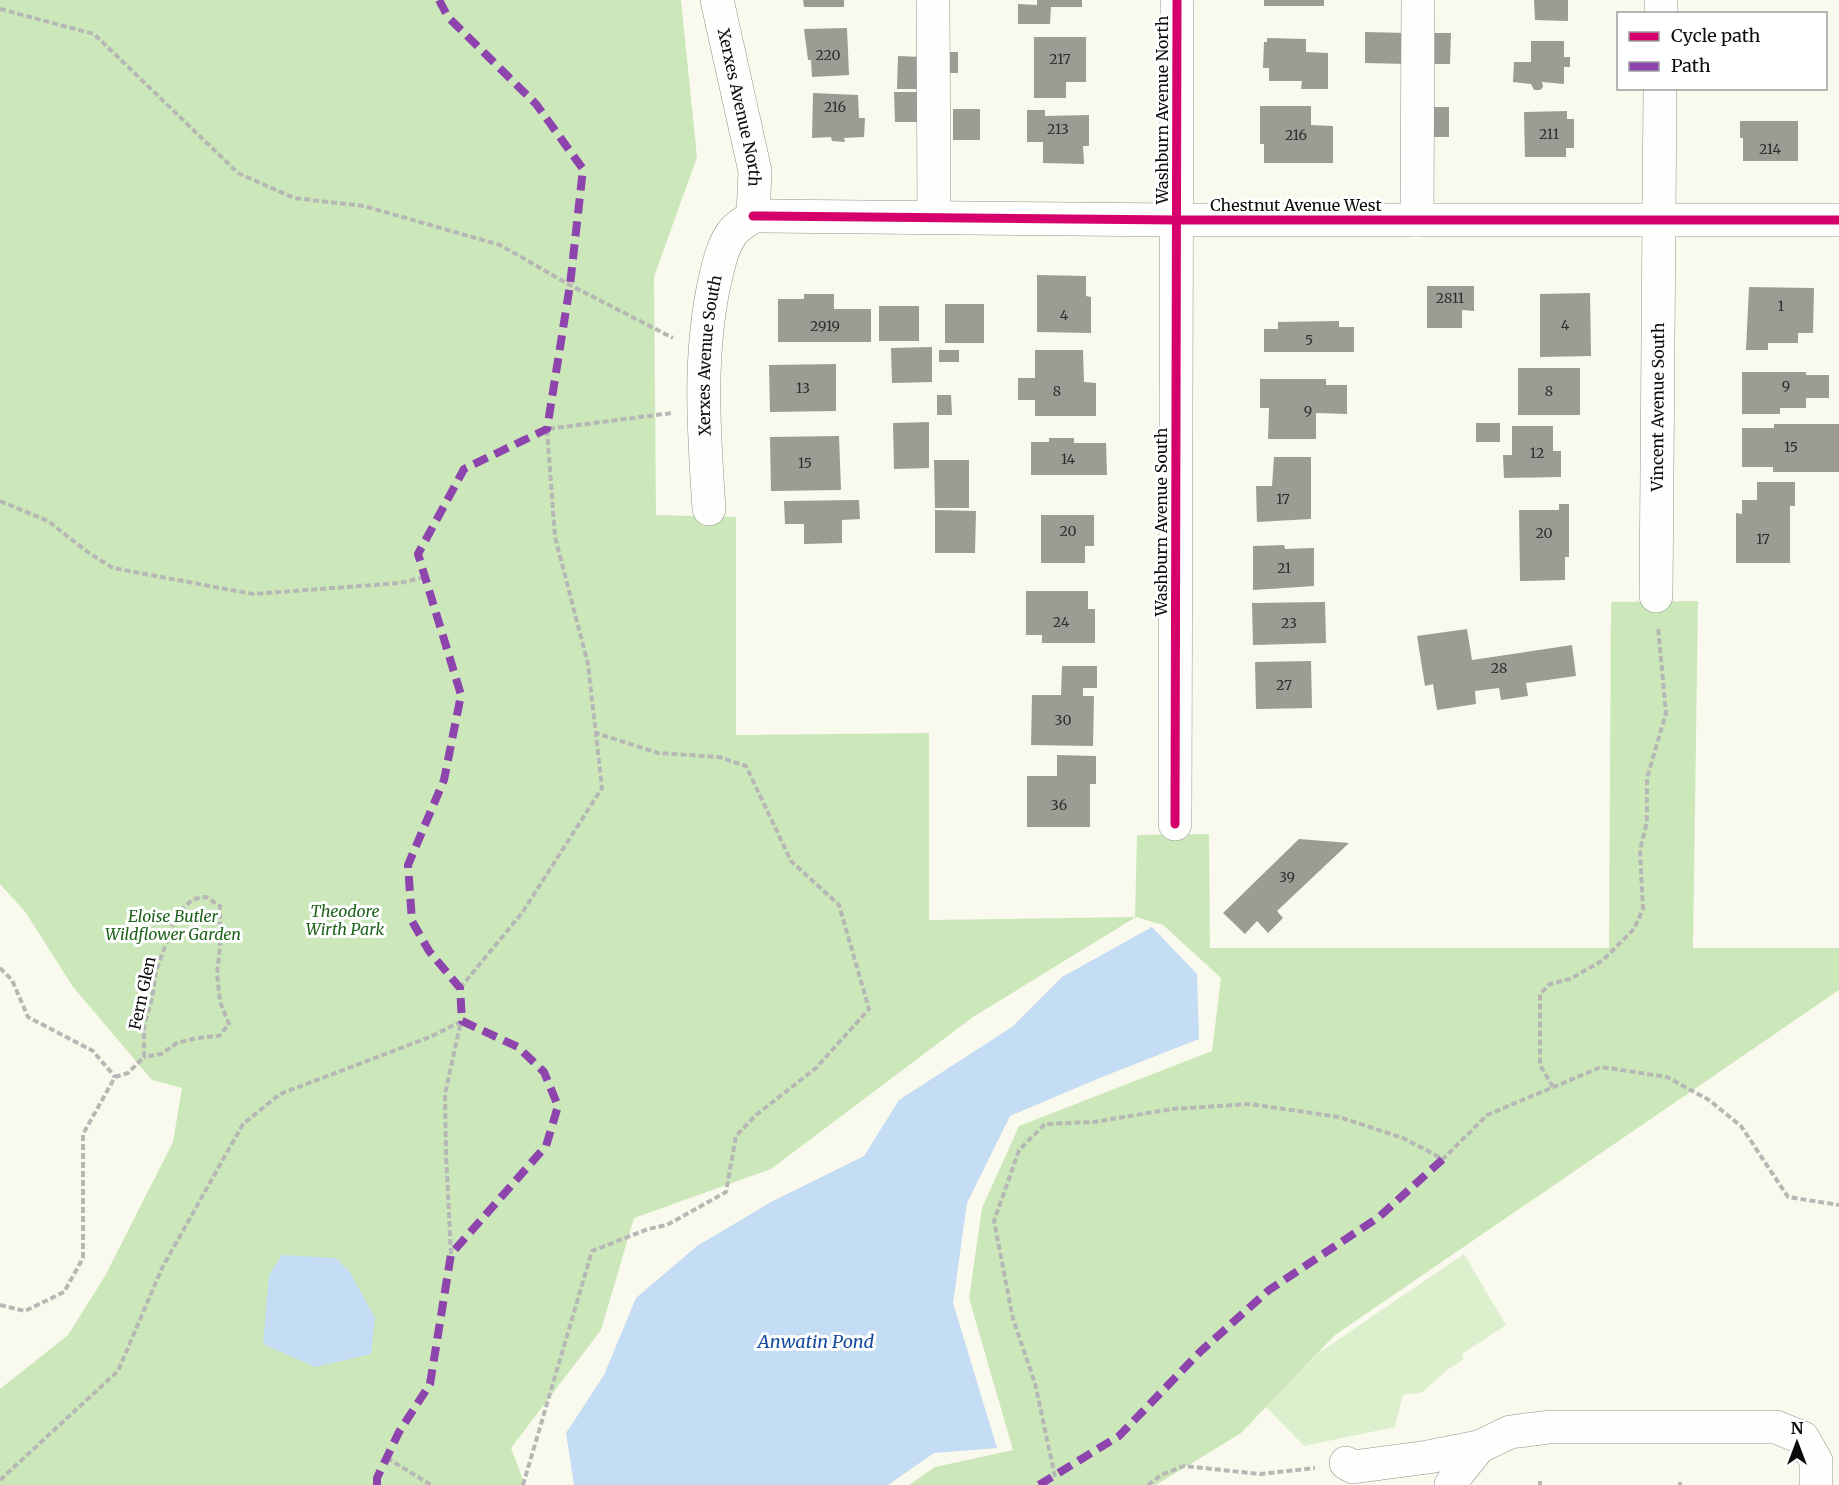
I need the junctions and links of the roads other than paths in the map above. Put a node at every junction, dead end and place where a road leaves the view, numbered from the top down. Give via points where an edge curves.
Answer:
1 (717, 0) edge
2 (933, 0) edge
3 (1177, 0) edge
4 (1418, 0) edge
5 (1660, 90) edge
6 (753, 216) junction
7 (934, 216) junction
8 (1660, 219) junction
9 (1177, 220) junction
10 (1417, 220) junction
11 (1839, 220) edge
12 (709, 509) dead end
13 (1656, 596) road end
14 (1175, 824) dead end
15 (1479, 1447) junction
16 (1346, 1463) road end
17 (1452, 1485) edge
18 (1816, 1485) edge

1 - 6 street, Xerxes Avenue North via 755,171
2 - 7 street
3 - 9 street, Washburn Avenue North
4 - 10 street
5 - 8 street, Vincent Avenue South
6 - 7 street, Chestnut Avenue West
6 - 12 street, Xerxes Avenue South via 733,231 721,254 711,298 702,410
7 - 9 street, Chestnut Avenue West
8 - 10 street, Chestnut Avenue West
8 - 11 street, Chestnut Avenue West
8 - 13 street, Vincent Avenue South
9 - 10 street, Chestnut Avenue West
9 - 14 street, Washburn Avenue South
15 - 16 street via 1353,1467
15 - 17 street
15 - 18 street via 1510,1432 1550,1427 1776,1427 1803,1438 1816,1461

